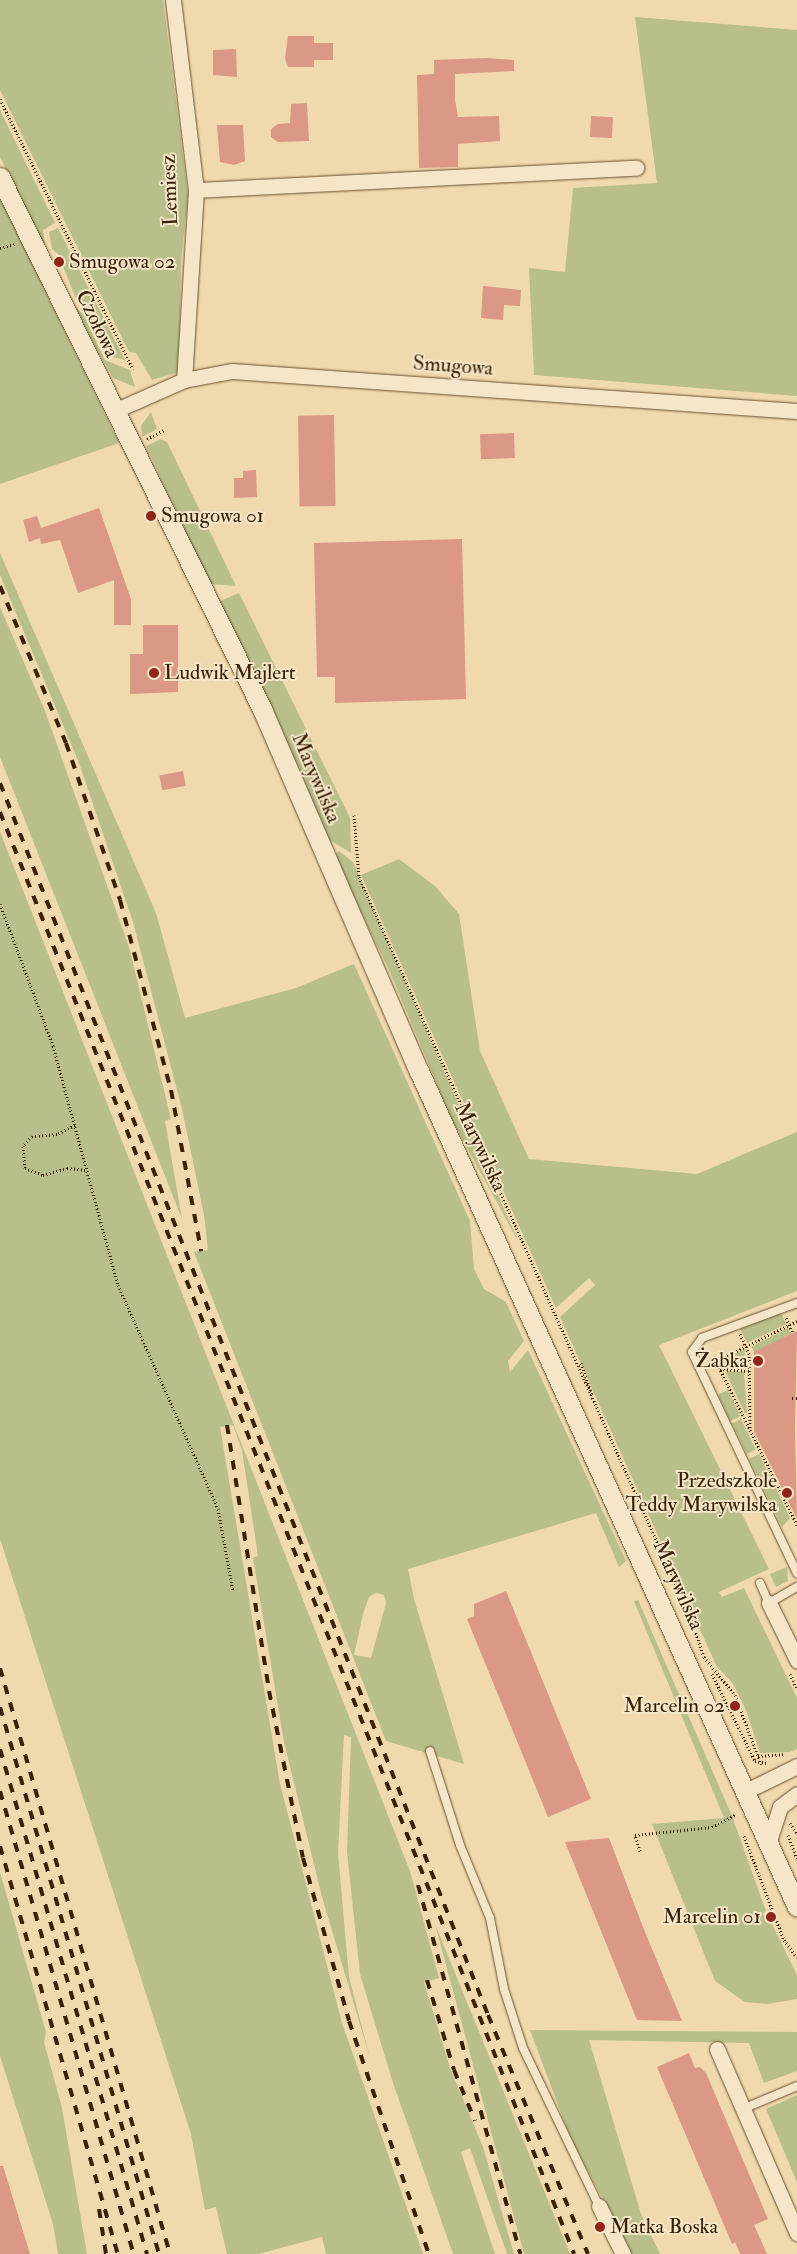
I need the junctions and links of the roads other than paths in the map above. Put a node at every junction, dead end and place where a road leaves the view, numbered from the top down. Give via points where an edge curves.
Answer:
1 (173, 0) edge
2 (636, 168) dead end
3 (0, 177) edge
4 (196, 190) junction
5 (184, 380) junction
6 (114, 411) junction
7 (797, 411) edge
8 (797, 1303) edge
9 (797, 1553) edge
10 (789, 1557) junction
11 (797, 1573) edge
12 (760, 1583) dead end
13 (797, 1587) edge
14 (770, 1603) junction
15 (797, 1660) edge
16 (430, 1751) dead end
17 (796, 1760) edge
18 (744, 1792) junction
19 (797, 1794) edge
20 (768, 1844) junction
21 (797, 1908) edge
22 (717, 2049) dead end
23 (797, 2086) edge
24 (745, 2108) junction
25 (599, 2206) joint
26 (797, 2233) edge
27 (623, 2254) edge

1 - 4 street, Lemiesz
2 - 4 street
3 - 6 street, Czołowa
4 - 5 street, Lemiesz
5 - 6 street, Smugowa
5 - 7 street, Smugowa via 232,371
6 - 18 street, Marywilska via 262,709 415,1062 563,1384
8 - 10 lane via 695,1344 694,1361
9 - 10 lane
10 - 11 lane
12 - 14 lane
13 - 14 lane
14 - 15 street
16 - 25 lane via 460,1845 490,1918 504,1989 523,2048
17 - 18 street
18 - 20 street, Marywilska
19 - 20 street via 780,1807
20 - 21 street, Marywilska
22 - 24 street
23 - 24 lane
24 - 26 street
25 - 27 street

